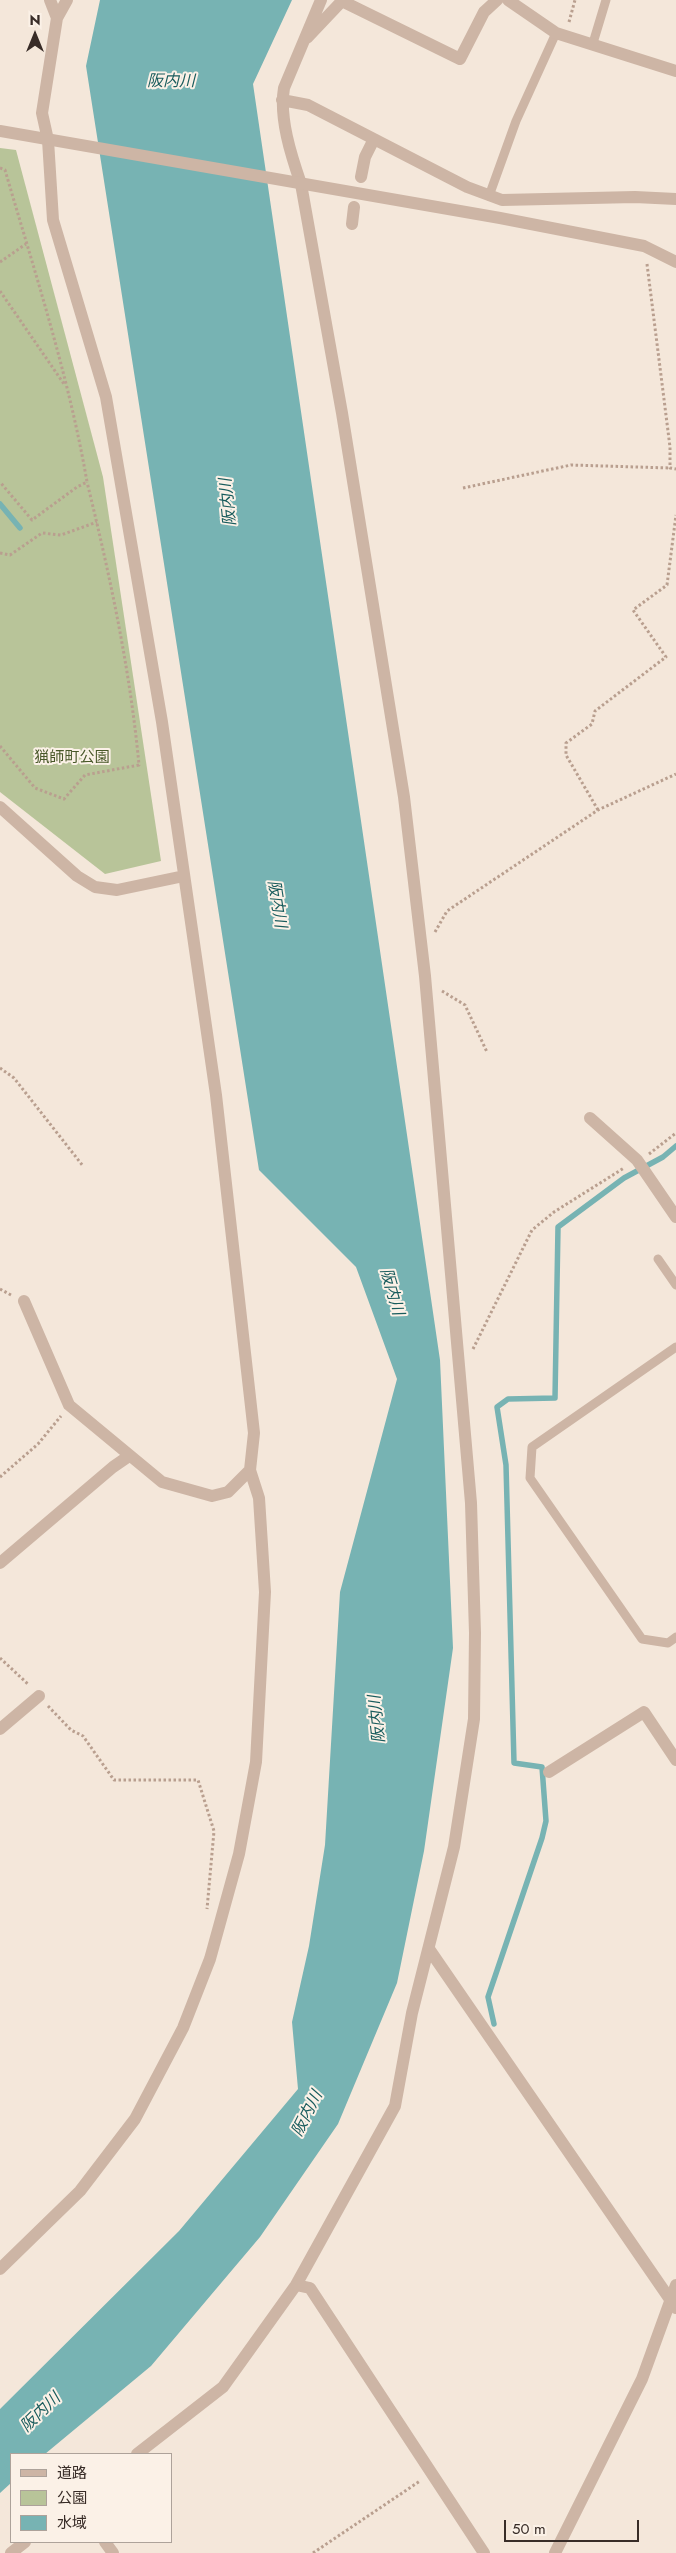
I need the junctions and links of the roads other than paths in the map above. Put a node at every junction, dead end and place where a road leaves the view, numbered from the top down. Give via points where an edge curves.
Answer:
1 (50, 0) edge
2 (67, 0) edge
3 (321, 0) edge
4 (497, 0) edge
5 (508, 0) edge
6 (606, 0) edge
7 (57, 18) junction
8 (560, 34) junction
9 (303, 42) junction
10 (593, 43) junction
11 (676, 71) edge
12 (282, 100) junction
13 (0, 131) edge
14 (374, 139) junction
15 (48, 140) junction
16 (361, 177) dead end
17 (301, 184) junction
18 (489, 196) junction
19 (676, 199) edge
20 (502, 200) junction
21 (354, 207) dead end
22 (500, 218) junction
23 (352, 224) dead end
24 (676, 262) edge
25 (0, 807) edge
26 (184, 876) junction
27 (590, 1118) dead end
28 (676, 1217) edge
29 (658, 1259) dead end
30 (676, 1285) edge
31 (24, 1301) dead end
32 (676, 1347) edge
33 (129, 1456) junction
34 (250, 1470) junction
35 (0, 1562) edge
36 (676, 1638) edge
37 (39, 1696) road end
38 (0, 1729) edge
39 (676, 1760) edge
40 (549, 1772) dead end
41 (429, 1949) junction
42 (0, 2269) edge
43 (296, 2285) junction
44 (676, 2285) edge
45 (673, 2303) edge
46 (138, 2453) edge
47 (24, 2543) edge
48 (11, 2553) edge
49 (484, 2553) edge
50 (555, 2553) edge

1 - 7 street
2 - 7 street
3 - 9 street
4 - 9 street via 484,12 460,60 342,1
5 - 8 street
6 - 10 lane
7 - 15 street via 42,113
8 - 10 street
8 - 18 lane via 519,113
9 - 12 street
10 - 11 street
12 - 14 street via 308,105
12 - 17 street via 291,156
13 - 15 street
14 - 16 street via 365,157
14 - 18 street
15 - 17 street
15 - 26 street via 54,220 107,406 162,722
17 - 22 street
17 - 41 street via 404,797 426,976 471,1503 474,1719 454,1848
18 - 20 street
19 - 20 street
20 - 22 street
21 - 23 street
22 - 24 street via 644,246
25 - 26 street via 77,876 95,887 117,890
26 - 34 street via 216,1095 253,1424
27 - 28 street via 637,1160
29 - 30 lane
31 - 33 street via 69,1405
32 - 36 lane via 532,1447 530,1478 642,1639 668,1643
33 - 34 street via 162,1482 212,1496 228,1492
33 - 35 street
34 - 42 street via 259,1498 265,1592 256,1762 239,1854 210,1959 183,2028 134,2119 80,2191
37 - 38 street
39 - 40 street via 644,1712
41 - 43 street via 412,2013 395,2106
41 - 45 street
43 - 46 street via 223,2387
43 - 49 street via 310,2288
44 - 45 street
45 - 50 street via 642,2379
47 - 48 street

